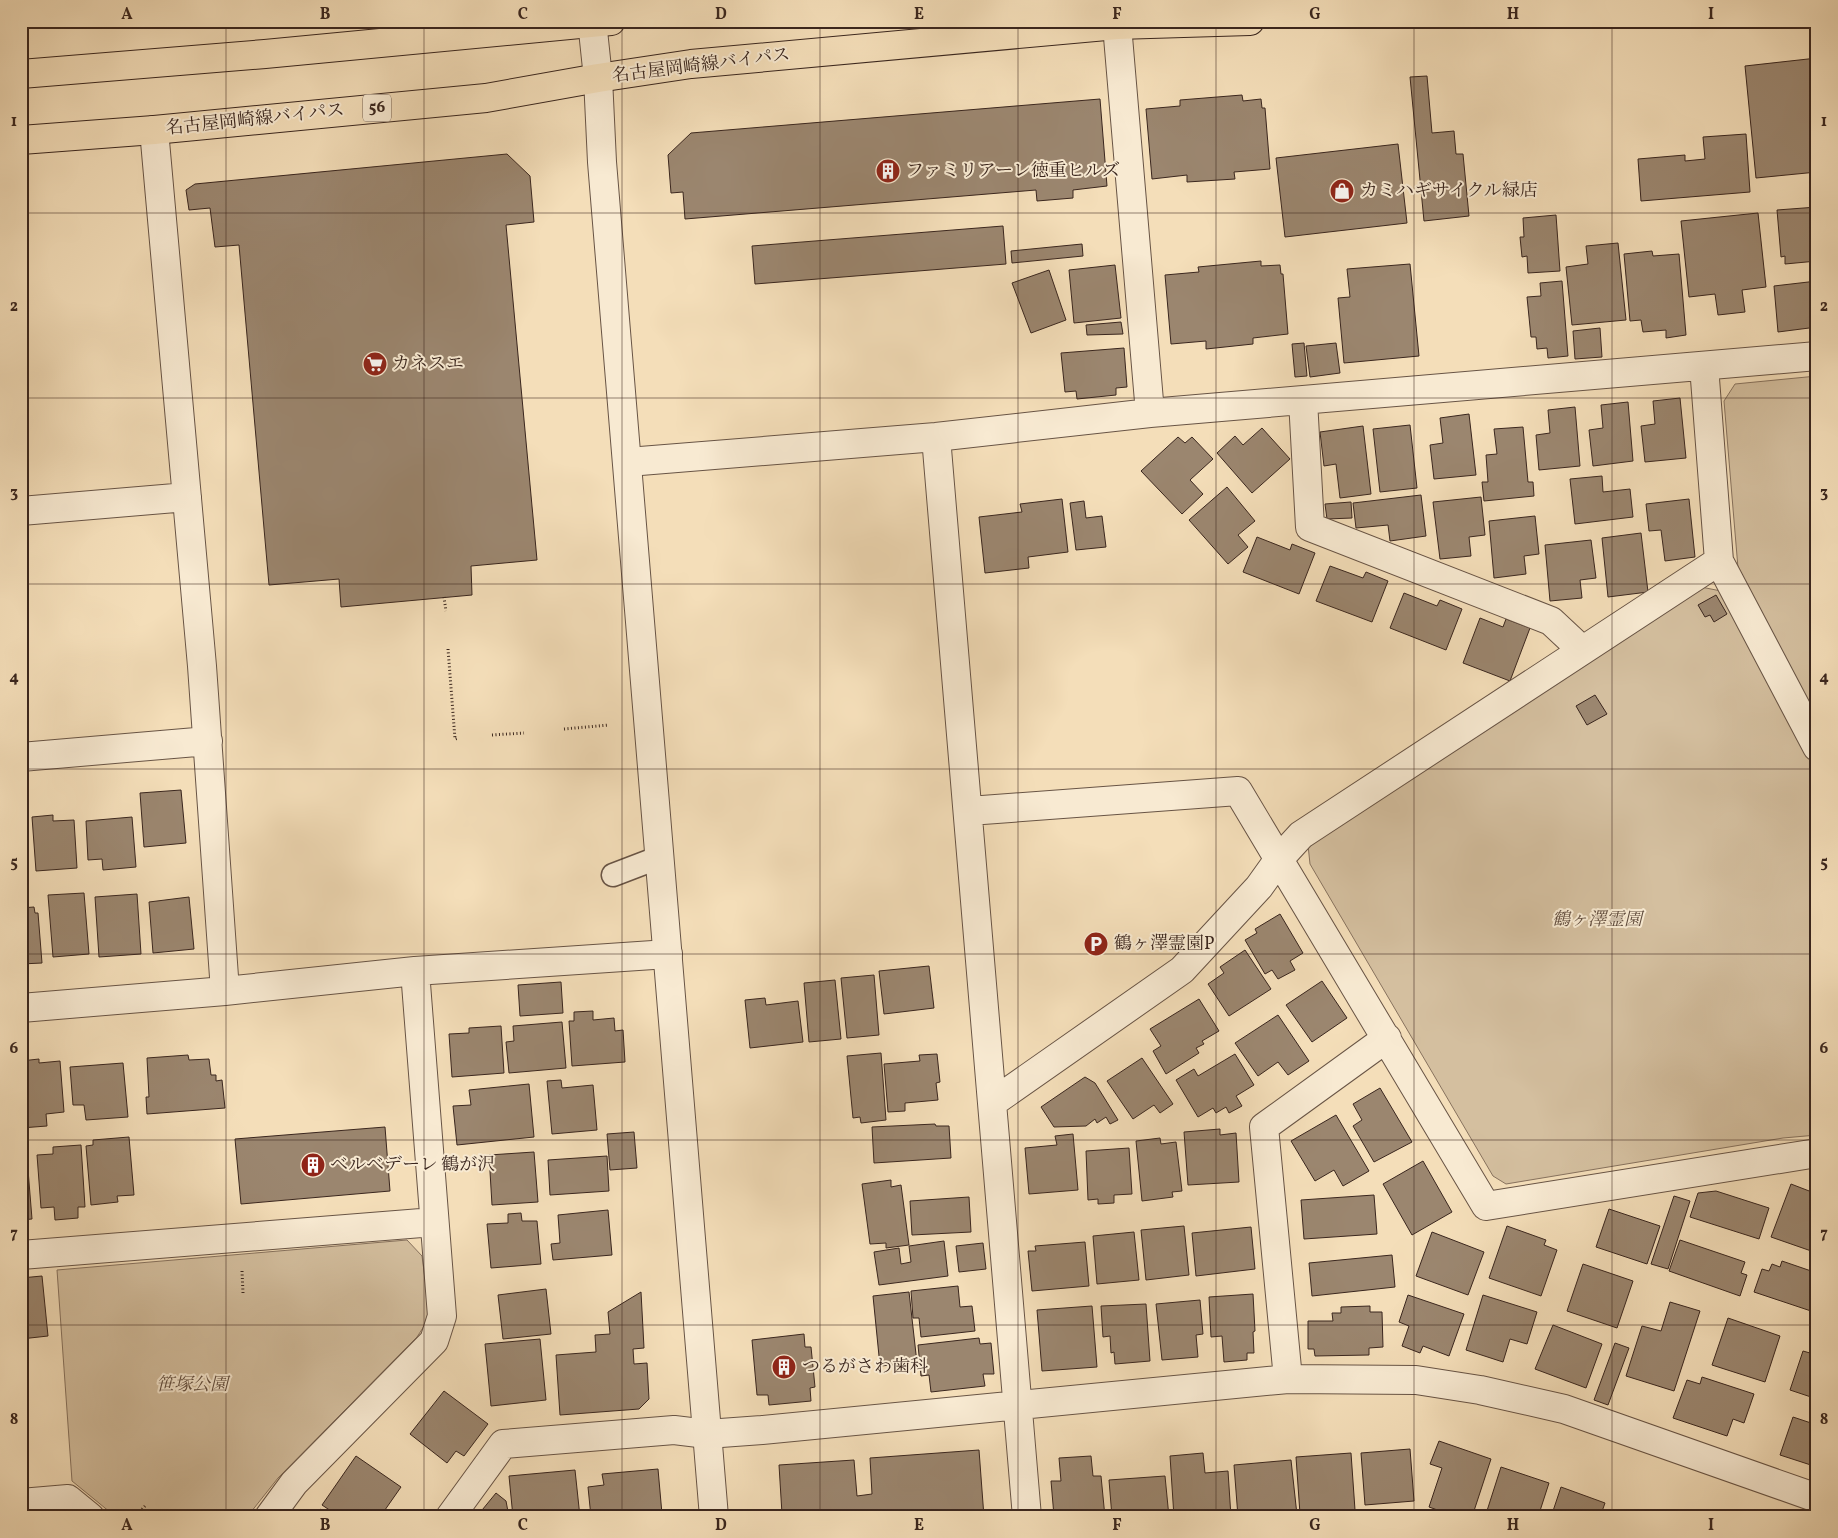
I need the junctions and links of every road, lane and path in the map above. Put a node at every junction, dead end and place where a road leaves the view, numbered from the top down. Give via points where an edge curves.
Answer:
1 (1250, 21) edge
2 (598, 22) edge
3 (1116, 25) junction
4 (21, 74) edge
5 (598, 78) junction
6 (154, 130) junction
7 (21, 140) edge
8 (1817, 356) edge
9 (1704, 366) junction
10 (1303, 400) junction
11 (1150, 413) junction
12 (936, 437) junction
13 (628, 462) junction
14 (187, 496) junction
15 (21, 511) edge
16 (1719, 561) junction
17 (444, 597) dead end
18 (446, 612) dead end
19 (448, 649) dead end
20 (1582, 650) junction
21 (609, 725) dead end
22 (564, 729) dead end
23 (524, 732) dead end
24 (492, 736) dead end
25 (458, 738) dead end
26 (208, 741) junction
27 (1817, 746) edge
28 (21, 757) edge
29 (968, 811) junction
30 (660, 858) junction
31 (1279, 859) junction
32 (612, 867) dead end
33 (668, 954) junction
34 (415, 972) junction
35 (225, 991) junction
36 (21, 1008) edge
37 (1387, 1038) junction
38 (992, 1103) junction
39 (1817, 1153) edge
40 (434, 1222) junction
41 (21, 1255) edge
42 (1288, 1379) junction
43 (1018, 1404) junction
44 (707, 1434) junction
45 (1817, 1498) edge
46 (21, 1503) edge
47 (145, 1506) dead end
48 (90, 1517) edge
49 (135, 1517) edge
50 (269, 1517) edge
51 (450, 1517) edge
52 (714, 1517) edge
53 (1027, 1517) edge

1 - 3 main road, 名古屋岡崎線バイパス / 56
2 - 4 main road
2 - 5 street
3 - 5 main road, 名古屋岡崎線バイパス / 56 via 692,64
3 - 11 street
5 - 6 main road, 名古屋岡崎線バイパス / 56 via 486,98
5 - 13 street
6 - 7 main road, 56
6 - 14 street
8 - 9 street
9 - 10 street
9 - 16 street
10 - 11 street
10 - 20 street via 1310,527 1550,622
11 - 12 street
12 - 13 street
12 - 29 street
13 - 30 street
14 - 15 street
14 - 26 street via 210,666
16 - 20 street
16 - 27 street
17 - 18 path
19 - 25 path via 455,738
20 - 31 street via 1301,835
21 - 22 path
23 - 24 path
26 - 28 street
26 - 35 street
29 - 31 street via 1238,791
29 - 38 street
30 - 32 lane
30 - 33 street
31 - 37 street
31 - 38 street via 1259,887 1182,970
33 - 34 street
33 - 44 street
34 - 35 street
34 - 40 street
35 - 36 street
37 - 39 street via 1486,1206
37 - 42 street via 1264,1127
38 - 43 street
40 - 41 street
40 - 50 street via 442,1316 434,1341 294,1483
42 - 43 street
42 - 45 street via 1416,1380 1480,1390 1564,1409
43 - 44 street
43 - 53 street
44 - 51 street via 674,1430 503,1444
44 - 52 street
46 - 48 street via 68,1499
47 - 49 path

